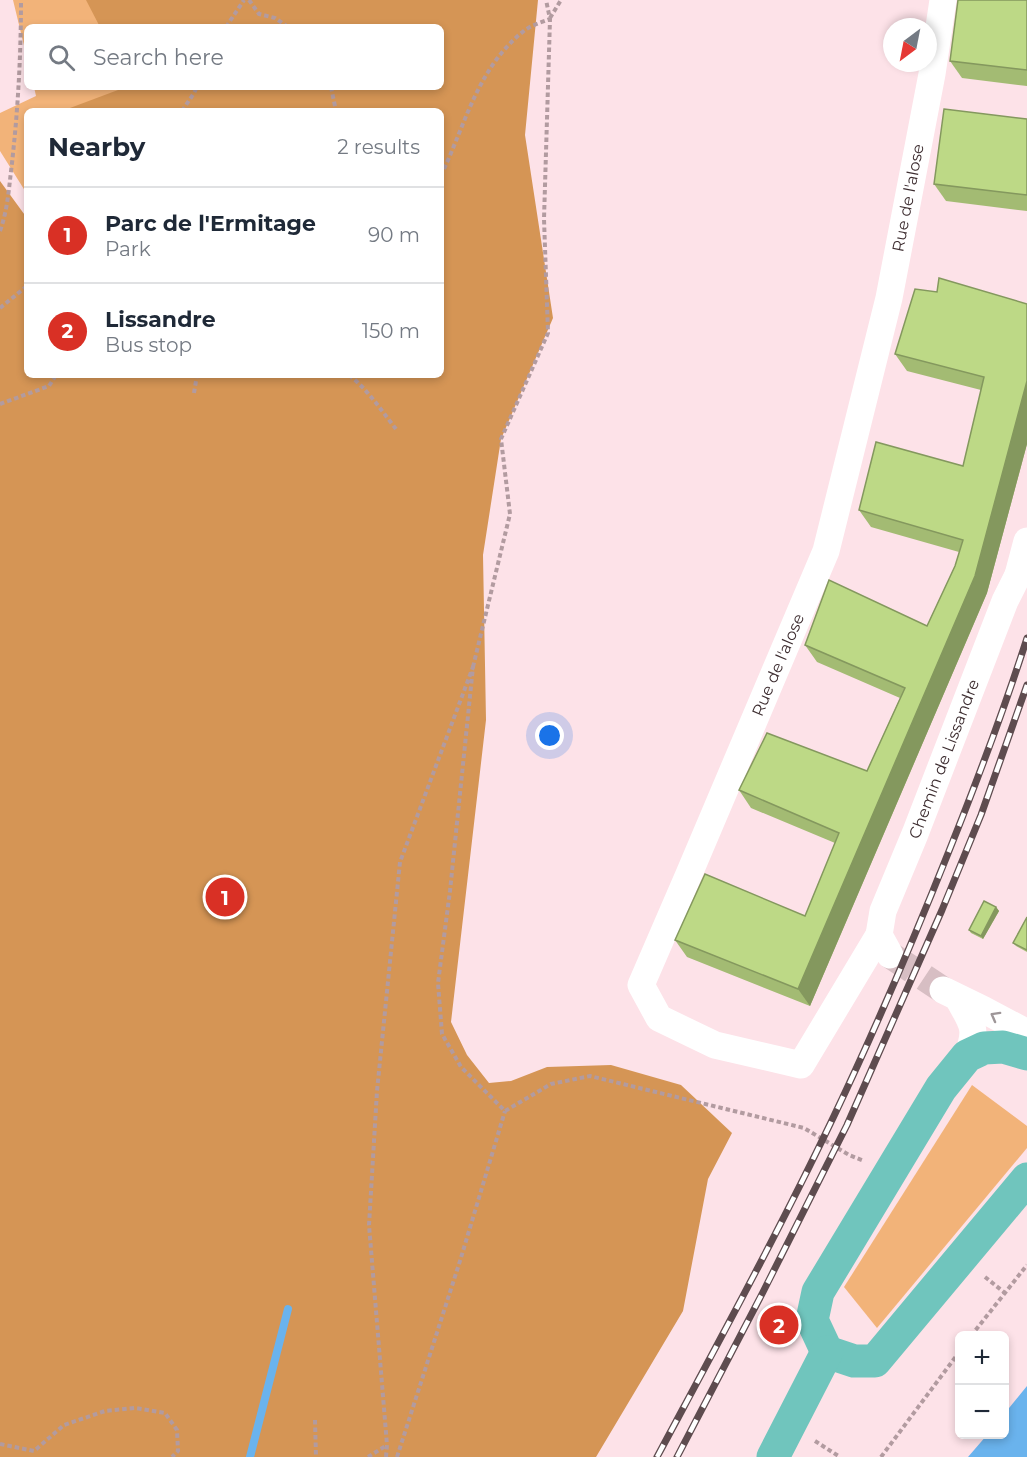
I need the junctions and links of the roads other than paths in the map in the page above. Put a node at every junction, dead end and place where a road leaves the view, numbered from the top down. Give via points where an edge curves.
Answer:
1 (943, 0) edge
2 (1027, 541) edge
3 (1023, 571) edge
4 (885, 945) joint
5 (1027, 1041) edge
6 (1027, 1054) edge
7 (967, 1056) junction
8 (1027, 1179) edge
9 (827, 1352) junction
10 (773, 1457) edge

1 - 4 street, Rue de l'alose via 889,298 826,551 641,985 659,1018 715,1045 801,1065
2 - 3 street, Chemin de Lissandre
3 - 4 street, Chemin de Lissandre via 1005,601 883,911
5 -> 7 street via 1020,1029 950,994 974,1028
6 - 7 main road via 1003,1047 984,1048
7 - 9 main road via 942,1088 818,1292 812,1320
8 - 9 main road via 875,1361 854,1361
9 - 10 main road

